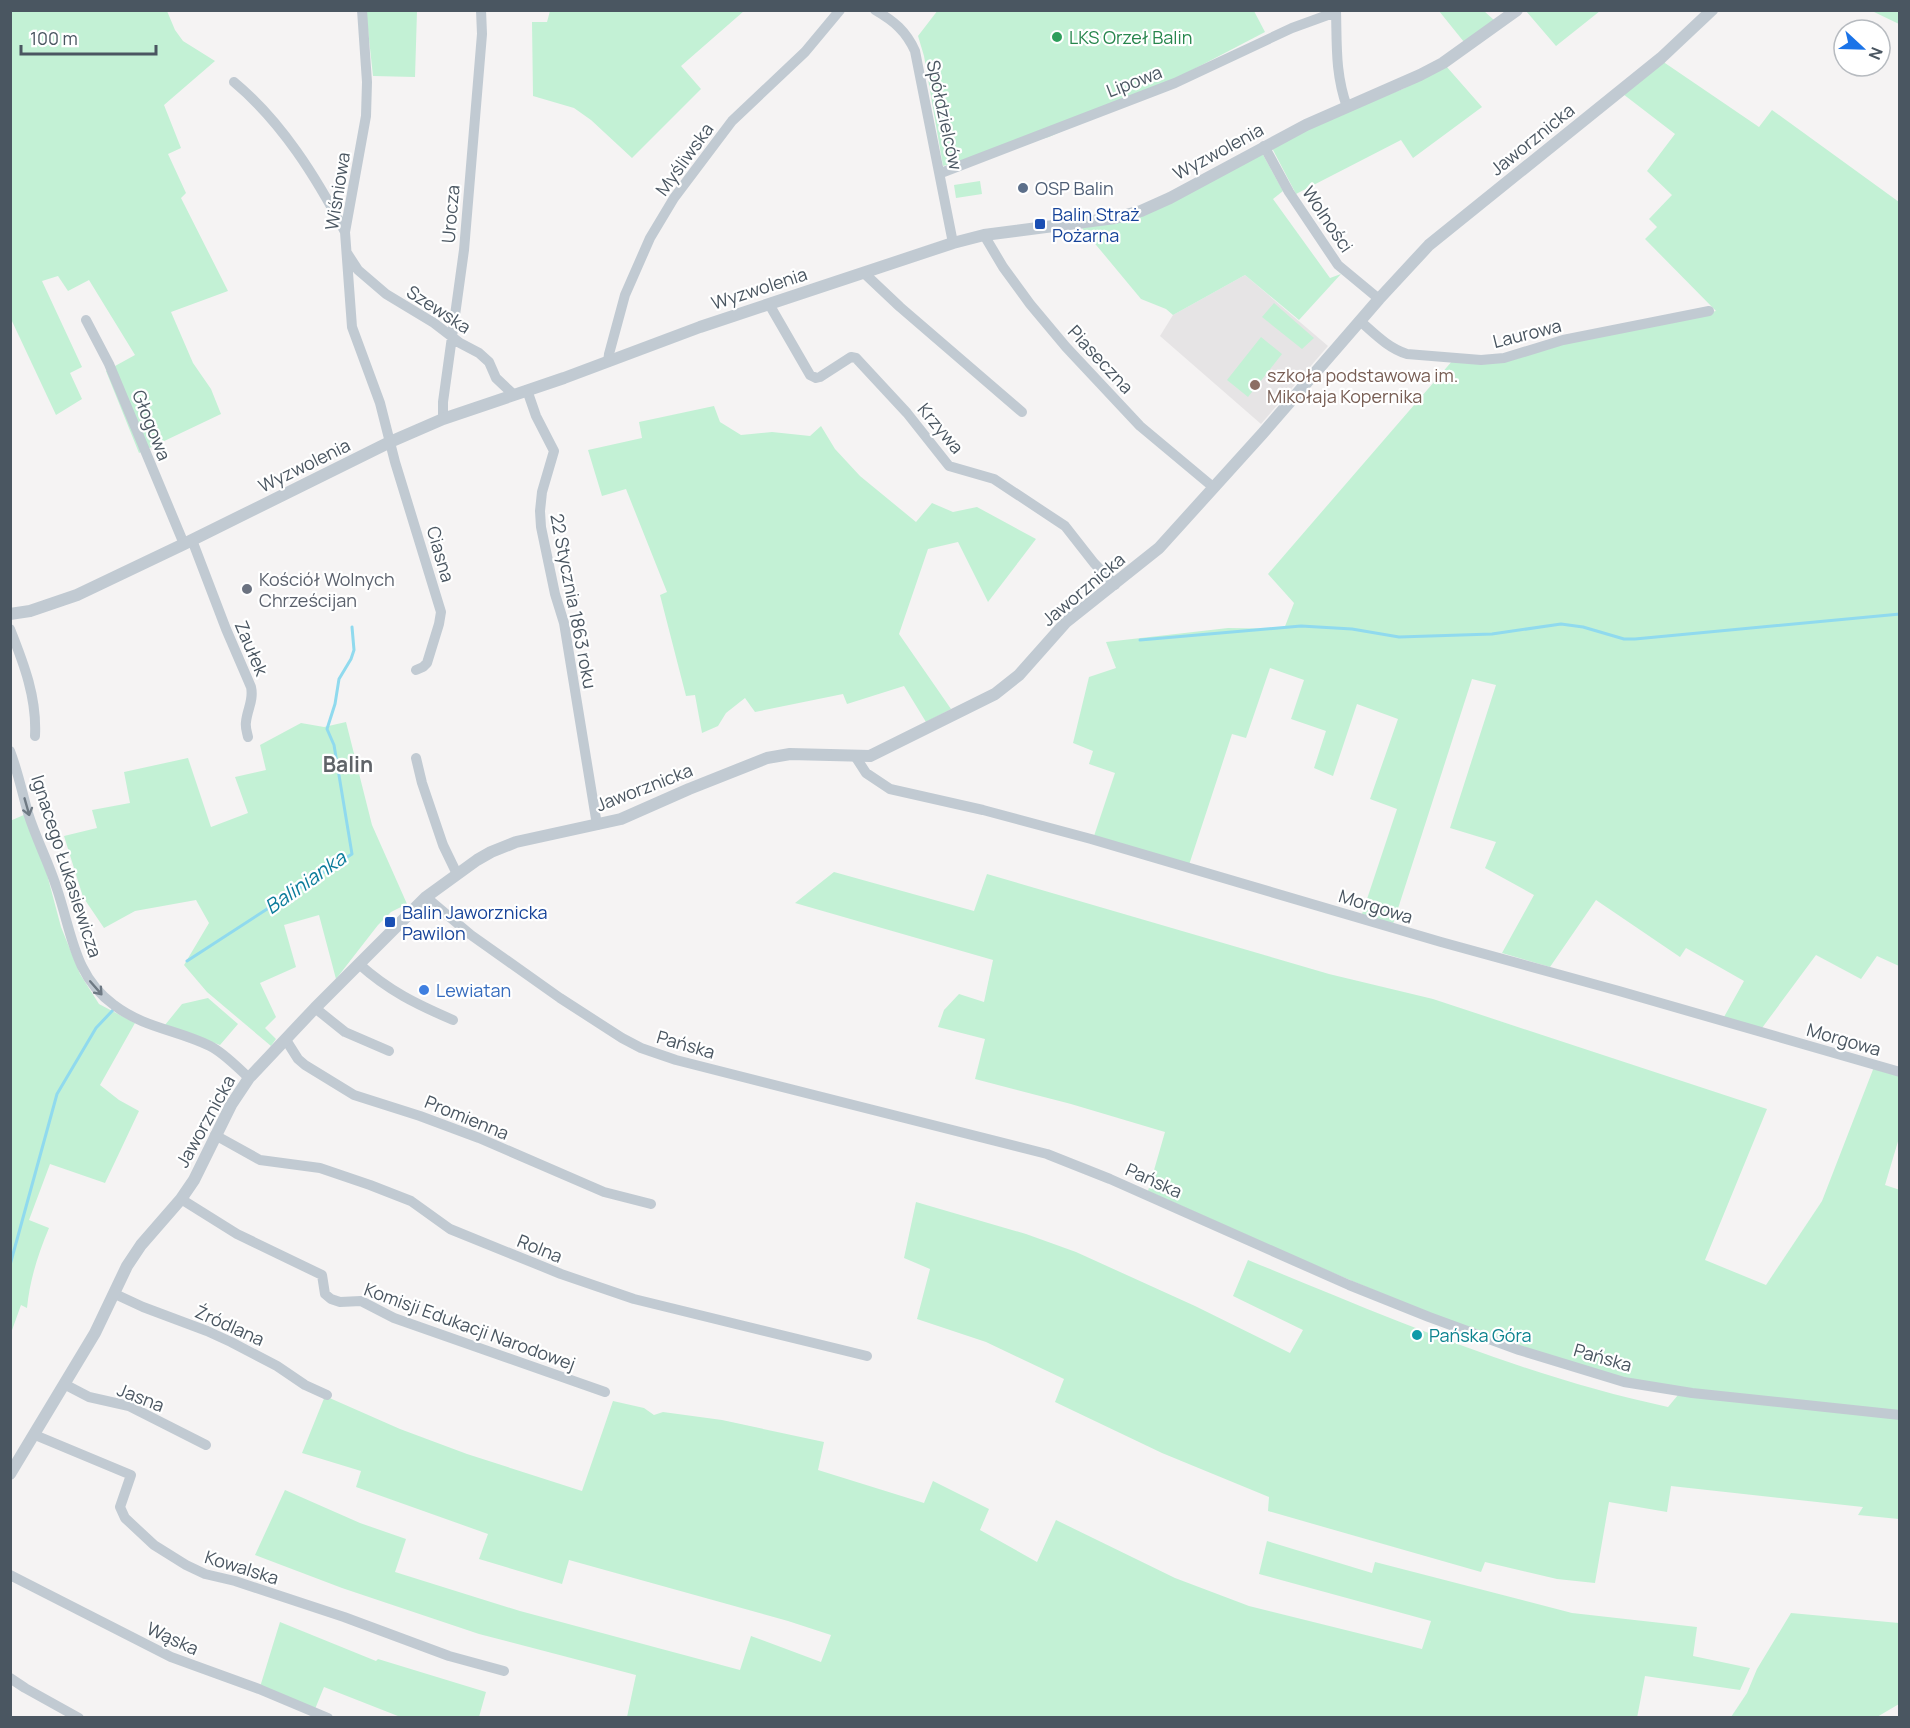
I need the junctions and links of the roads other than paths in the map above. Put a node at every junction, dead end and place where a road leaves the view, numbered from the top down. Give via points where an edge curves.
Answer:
1 (362, 10) edge
2 (481, 10) edge
3 (840, 10) edge
4 (875, 10) edge
5 (1516, 10) edge
6 (1712, 10) edge
7 (1336, 11) edge
8 (234, 82) dead end
9 (1347, 107) junction
10 (1264, 146) junction
11 (940, 173) junction
12 (345, 232) junction
13 (984, 235) junction
14 (953, 243) junction
15 (346, 252) junction
16 (864, 273) junction
17 (1379, 299) junction
18 (769, 304) junction
19 (1709, 311) dead end
20 (86, 320) dead end
21 (1360, 321) junction
22 (452, 336) junction
23 (608, 362) junction
24 (527, 390) junction
25 (513, 394) junction
26 (1022, 412) dead end
27 (443, 418) junction
28 (390, 442) junction
29 (1213, 487) junction
30 (188, 542) junction
31 (1114, 585) junction
32 (10, 614) edge
33 (10, 629) edge
34 (416, 670) dead end
35 (36, 736) dead end
36 (248, 737) dead end
37 (10, 751) edge
38 (855, 756) junction
39 (416, 758) dead end
40 (597, 825) junction
41 (457, 874) junction
42 (426, 897) junction
43 (359, 964) junction
44 (315, 1008) junction
45 (453, 1020) dead end
46 (286, 1040) junction
47 (389, 1051) dead end
48 (1899, 1072) edge
49 (249, 1078) junction
50 (215, 1136) junction
51 (181, 1198) junction
52 (651, 1204) dead end
53 (115, 1294) junction
54 (867, 1356) dead end
55 (64, 1384) junction
56 (605, 1392) dead end
57 (327, 1395) dead end
58 (1899, 1415) edge
59 (35, 1435) junction
60 (206, 1445) dead end
61 (10, 1474) edge
62 (10, 1575) edge
63 (504, 1671) dead end
64 (10, 1678) edge
65 (79, 1718) edge
66 (328, 1718) edge

1 - 12 street, Wiśniowa via 366,116
2 - 22 street, Urocza via 464,250
3 - 23 street, Myśliwska via 805,52 732,121 674,198 650,238 625,295
4 - 11 street, Spółdzielców via 902,28 915,51
5 - 9 street, Wyzwolenia via 1443,63
6 - 17 street, Jaworznicka via 1661,58 1448,229
7 - 9 street, Lipowa via 1335,45 1340,88
7 - 11 street, Lipowa via 1175,83
8 - 12 street via 255,99 286,136
9 - 10 street, Wyzwolenia
10 - 13 street, Wyzwolenia via 1156,205 1130,215
10 - 17 street, Wolności via 1289,192 1338,265
11 - 14 street, Spółdzielców
12 - 15 street, Wiśniowa
13 - 14 street, Wyzwolenia
13 - 29 street, Piaseczna via 1010,276 1066,347 1140,426
14 - 16 street, Wyzwolenia
15 - 22 street, Szewska via 357,270 386,294
15 - 28 street, Wiśniowa via 352,327
16 - 18 street, Wyzwolenia
16 - 26 street
17 - 21 street, Jaworznicka
18 - 23 street, Wyzwolenia
18 - 31 street, Krzywa via 810,375 820,378 850,357 856,358 949,466 994,479 1065,526
19 - 21 street, Laurowa via 1481,360 1407,354 1383,342
20 - 30 street, Głogowa
21 - 29 street, Jaworznicka
22 - 25 street, Szewska via 489,362 496,378
22 - 27 street, Urocza
23 - 24 street, Wyzwolenia
24 - 25 street, Wyzwolenia
24 - 40 street, 22 Stycznia 1863 roku via 554,451 542,492 541,527 564,623
25 - 27 street, Wyzwolenia
27 - 28 street, Wyzwolenia
28 - 30 street, Wyzwolenia
28 - 34 street, Ciasna via 441,612 427,663
29 - 31 street, Jaworznicka via 1159,548
30 - 32 street, Wyzwolenia via 77,594
30 - 36 street, Zaułek via 251,687 245,725
31 - 38 street, Jaworznicka via 1066,622 1019,675 995,694 870,756
33 - 35 street via 31,686
37 -> 49 street, Ignacego Łukasiewicza via 72,944 92,986 140,1020 211,1046
38 - 40 street, Jaworznicka via 790,754 767,758 637,813
38 - 48 street, Morgowa via 866,773 890,789 1091,839
39 - 41 street via 443,845
40 - 41 street, Jaworznicka via 516,842 491,852
41 - 42 street, Jaworznicka
42 - 43 street, Jaworznicka
42 - 58 street, Pańska via 471,935 560,998 640,1048 1047,1154 1429,1317 1624,1382
43 - 44 street, Jaworznicka
43 - 45 street via 378,982 408,1000
44 - 46 street, Jaworznicka
44 - 47 street via 345,1032
46 - 49 street, Jaworznicka
46 - 52 street, Promienna via 305,1065 354,1095 479,1138 604,1192
49 - 50 street, Jaworznicka
50 - 51 street, Jaworznicka
50 - 54 street, Rolna via 260,1160 320,1168 370,1185 411,1201 450,1229 634,1299
51 - 53 street, Jaworznicka via 141,1245
51 - 56 street, Komisji Edukacji Narodowej via 237,1234 322,1275 325,1294 331,1299 361,1301 394,1318
53 - 55 street, Jaworznicka
53 - 57 street, Źródlana via 231,1342
55 - 59 street, Jaworznicka
55 - 60 street, Jasna via 89,1397 129,1406
59 - 61 street, Jaworznicka
59 - 63 street, Kowalska via 131,1475 120,1507 125,1518 154,1545 186,1565 449,1656
62 - 66 street, Wąska via 171,1657
64 - 65 street

